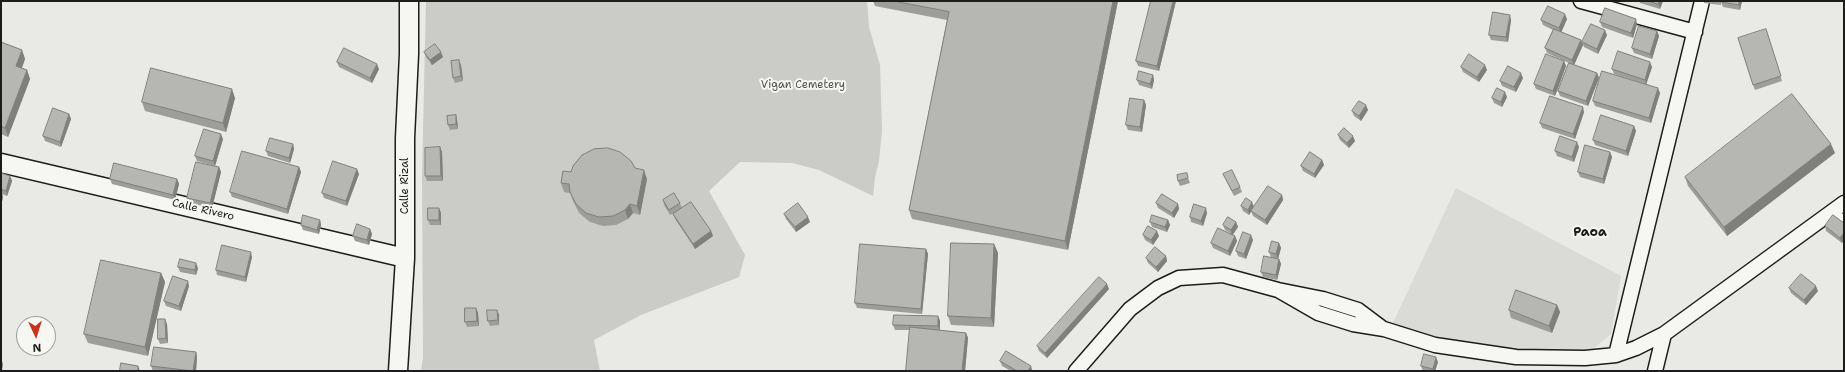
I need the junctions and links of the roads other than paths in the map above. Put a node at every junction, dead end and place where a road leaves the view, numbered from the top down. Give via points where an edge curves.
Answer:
1 (409, 1) edge
2 (1581, 1) edge
3 (1702, 1) edge
4 (1695, 32) junction
5 (1, 163) edge
6 (1844, 203) edge
7 (1830, 214) junction
8 (1844, 223) edge
9 (405, 258) junction
10 (1278, 290) junction
11 (1384, 329) junction
12 (1664, 334) junction
13 (1616, 355) junction
14 (398, 371) edge
15 (1076, 371) edge
16 (1655, 371) edge

1 - 9 main road, Calle Rizal
2 - 4 street
3 - 4 street
4 - 13 street
5 - 9 main road, Calle Rivero
6 - 7 street
7 - 8 street
7 - 12 street
9 - 14 main road, Calle Rizal
10 - 11 street via 1318,313 1353,324
10 - 11 street via 1324,299 1358,310
10 - 15 street via 1223,275 1179,278 1158,288 1130,308
11 - 13 street via 1435,345 1516,357 1585,358
12 - 13 street
12 - 16 street

